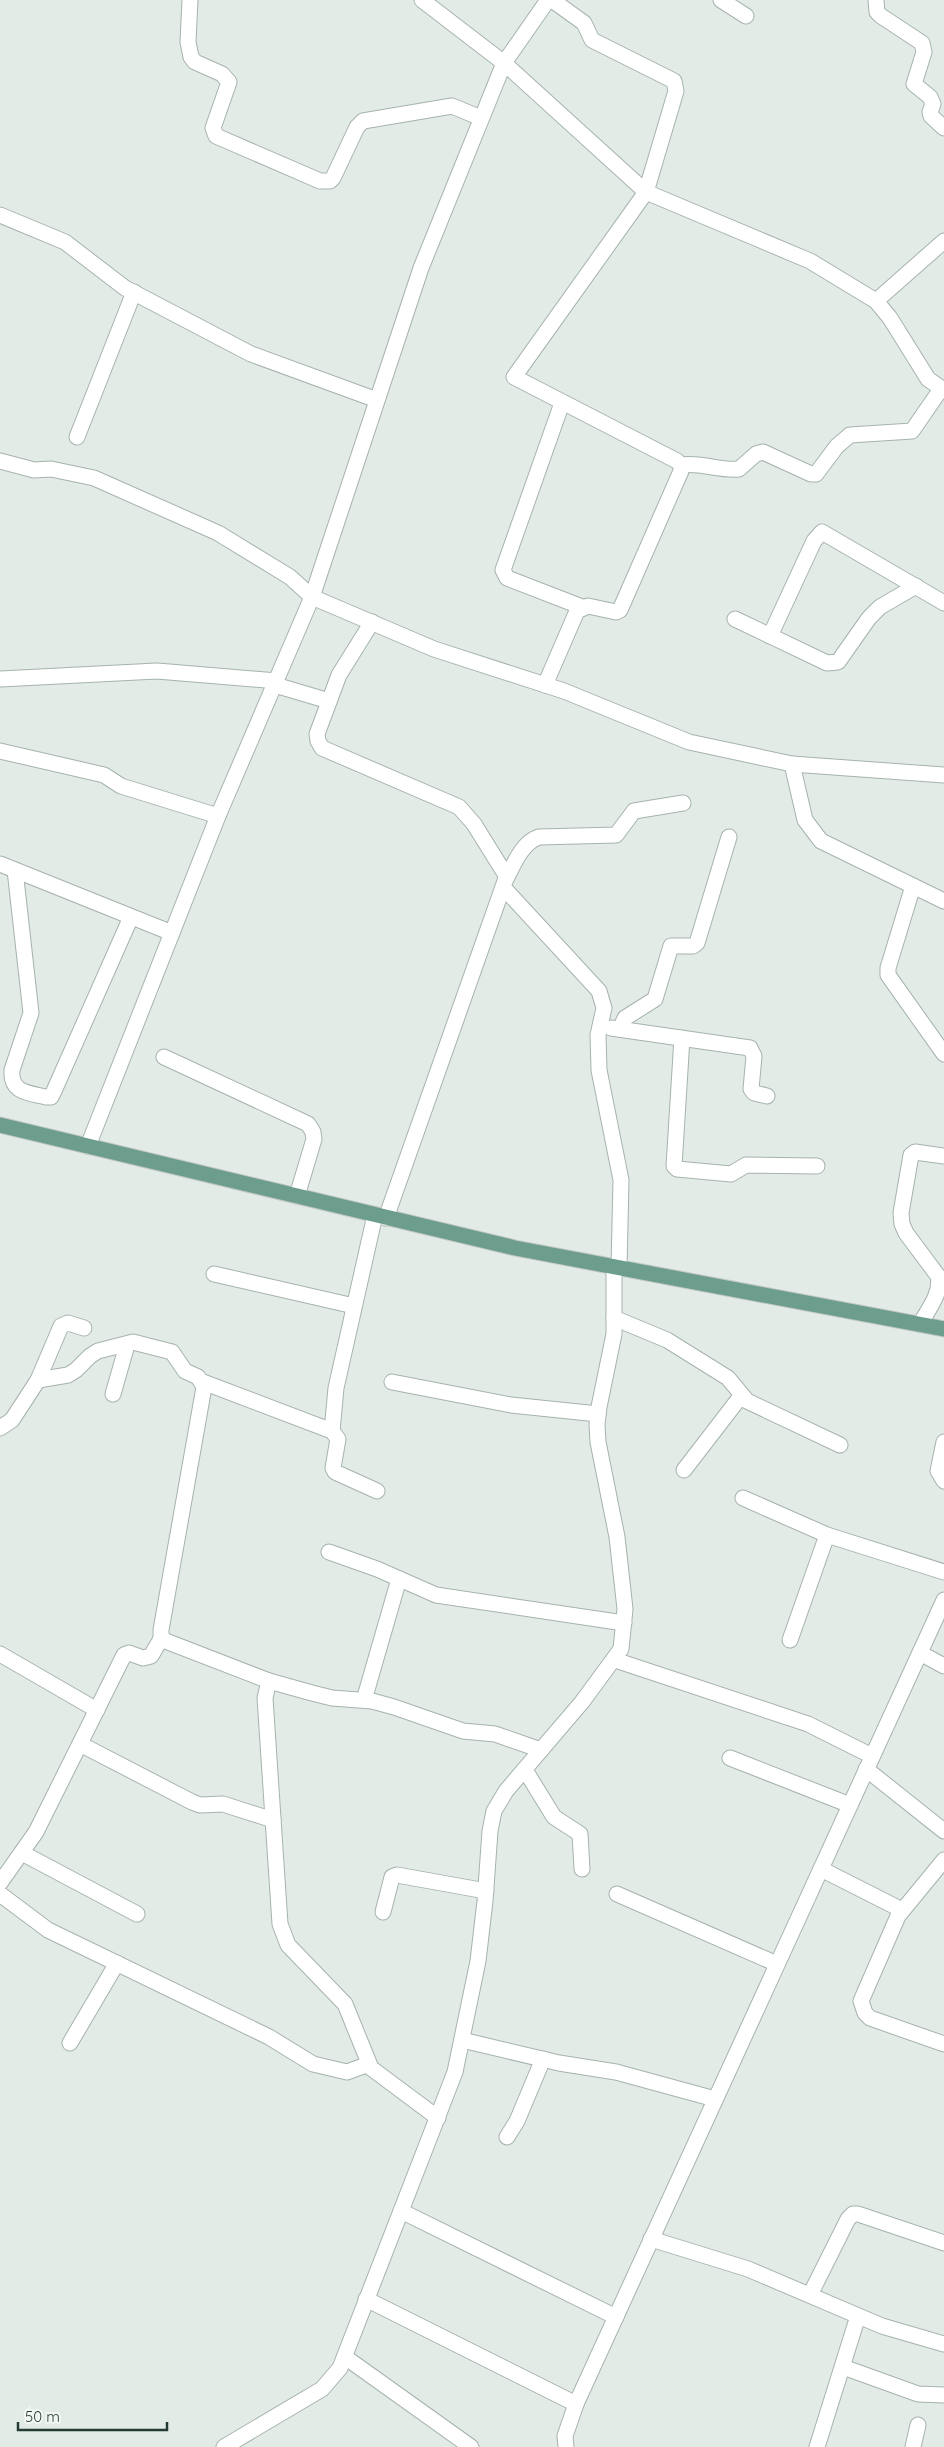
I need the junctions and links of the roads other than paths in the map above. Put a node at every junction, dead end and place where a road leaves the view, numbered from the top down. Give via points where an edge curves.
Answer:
1 (190, 0) edge
2 (422, 0) edge
3 (548, 0) edge
4 (552, 0) edge
5 (721, 0) edge
6 (876, 0) edge
7 (746, 16) dead end
8 (504, 63) junction
9 (482, 118) junction
10 (944, 128) edge
11 (646, 192) junction
12 (0, 215) edge
13 (944, 241) edge
14 (134, 292) junction
15 (876, 301) junction
16 (942, 389) edge
17 (377, 400) junction
18 (562, 403) junction
19 (77, 437) dead end
20 (0, 461) edge
21 (681, 465) junction
22 (916, 586) junction
23 (312, 597) junction
24 (944, 604) edge
25 (582, 608) junction
26 (734, 619) dead end
27 (372, 622) junction
28 (770, 636) junction
29 (0, 679) edge
30 (276, 683) junction
31 (545, 685) junction
32 (329, 701) junction
33 (0, 751) edge
34 (792, 764) junction
35 (944, 775) edge
36 (683, 803) dead end
37 (218, 816) junction
38 (729, 838) dead end
39 (0, 864) edge
40 (15, 870) junction
41 (505, 882) junction
42 (913, 886) junction
43 (944, 901) edge
44 (130, 917) junction
45 (172, 934) junction
46 (600, 1026) junction
47 (620, 1029) junction
48 (682, 1038) junction
49 (944, 1054) edge
50 (164, 1057) dead end
51 (767, 1096) dead end
52 (0, 1125) edge
53 (88, 1146) junction
54 (944, 1156) edge
55 (817, 1166) dead end
56 (297, 1196) junction
57 (380, 1216) junction
58 (617, 1268) junction
59 (214, 1274) dead end
60 (354, 1306) junction
61 (614, 1318) junction
62 (920, 1324) junction
63 (84, 1328) dead end
64 (944, 1329) edge
65 (127, 1345) junction
66 (38, 1380) junction
67 (203, 1382) junction
68 (392, 1382) dead end
69 (113, 1394) dead end
70 (741, 1396) junction
71 (598, 1414) junction
72 (4, 1421) edge
73 (332, 1431) junction
74 (944, 1442) edge
75 (840, 1445) dead end
76 (684, 1470) dead end
77 (944, 1481) edge
78 (377, 1491) dead end
79 (743, 1498) dead end
80 (826, 1535) junction
81 (329, 1552) dead end
82 (944, 1572) edge
83 (399, 1579) junction
84 (944, 1600) edge
85 (624, 1623) junction
86 (162, 1637) junction
87 (790, 1640) dead end
88 (920, 1653) junction
89 (0, 1654) edge
90 (615, 1660) junction
91 (944, 1666) edge
92 (269, 1681) junction
93 (364, 1700) junction
94 (97, 1710) junction
95 (80, 1744) junction
96 (541, 1750) junction
97 (730, 1758) dead end
98 (869, 1763) junction
99 (525, 1770) junction
100 (850, 1805) junction
101 (273, 1820) junction
102 (944, 1831) edge
103 (22, 1854) junction
104 (944, 1860) edge
105 (582, 1869) dead end
106 (821, 1870) junction
107 (0, 1883) edge
108 (486, 1891) junction
109 (0, 1894) edge
110 (617, 1894) dead end
111 (902, 1910) junction
112 (382, 1912) dead end
113 (137, 1914) dead end
114 (117, 1963) junction
115 (777, 1964) junction
116 (462, 2040) junction
117 (70, 2043) dead end
118 (944, 2044) edge
119 (543, 2059) junction
120 (369, 2064) junction
121 (716, 2098) junction
122 (438, 2118) junction
123 (507, 2137) dead end
124 (401, 2211) junction
125 (651, 2239) junction
126 (944, 2243) edge
127 (810, 2295) junction
128 (366, 2299) junction
129 (858, 2316) junction
130 (616, 2317) junction
131 (944, 2344) edge
132 (345, 2357) junction
133 (843, 2366) junction
134 (944, 2395) edge
135 (576, 2404) junction
136 (918, 2425) dead end
137 (224, 2447) edge
138 (471, 2447) edge
139 (561, 2447) edge
140 (566, 2447) edge
141 (817, 2447) edge
142 (913, 2447) edge

1 - 9 street via 188,42 191,57 222,74 229,82 213,128 216,136 320,180 330,181 333,178 356,127 363,121 452,106
2 - 8 street
3 - 8 street
4 - 11 street via 584,23 592,40 674,81 676,91
5 - 7 street
6 - 10 street via 880,16 922,43 924,52 914,84 930,97 932,116
8 - 9 street
8 - 11 street
9 - 17 street via 421,268
11 - 15 street via 810,261
11 - 18 street via 514,374 516,379
12 - 14 street via 65,242 110,278
13 - 15 street
14 - 17 street via 251,354
14 - 19 street
15 - 16 street via 928,379
16 - 21 street via 912,431 850,436 837,446 816,474 763,452 739,469
17 - 23 street
18 - 21 street
18 - 25 street via 504,570 507,578
20 - 23 street via 34,470 51,469 94,478 218,533 290,577
21 - 25 street via 680,477 620,610
22 - 24 street
22 - 28 street via 880,607 834,664
22 - 28 street via 822,532 814,541
23 - 27 street
23 - 30 street
25 - 31 street via 577,611
26 - 28 street
27 - 31 street via 434,649
27 - 32 street via 346,663
29 - 30 street via 157,671
30 - 32 street
30 - 37 street
31 - 34 street via 689,742
32 - 41 street via 317,734 322,748 458,808 474,824
33 - 37 street via 104,775 121,786
34 - 35 street
34 - 42 street via 805,820 821,841
36 - 41 street via 634,811 616,835 533,838 523,849
37 - 45 street
38 - 47 street via 697,943 671,946 655,999 625,1018
39 - 40 street
40 - 44 street
40 - 44 street via 31,1013 12,1070 11,1078 19,1090 51,1097
41 - 46 street via 599,991 604,1008
41 - 57 street
42 - 43 street
42 - 49 street via 888,975
44 - 45 street
45 - 53 street
46 - 47 street
46 - 58 street via 599,1070 621,1180
47 - 48 street
48 - 51 street via 750,1048 754,1056 751,1089
48 - 55 street via 674,1166 731,1174 746,1165
50 - 56 street via 308,1124 314,1139
52 - 53 main road
53 - 56 main road
54 - 62 street via 915,1152 911,1155 901,1213 906,1233 940,1283
56 - 57 main road
57 - 58 main road via 514,1248
57 - 60 street
58 - 61 street
58 - 62 main road
59 - 60 street
60 - 73 street via 336,1388
61 - 70 street via 667,1340 728,1378
61 - 71 street
62 - 64 main road
63 - 66 street via 68,1323 61,1326
65 - 66 street via 98,1351 68,1375
65 - 67 street via 137,1342 172,1352 185,1371
65 - 69 street
66 - 72 street
67 - 73 street
67 - 86 street
68 - 71 street via 511,1405
70 - 75 street
70 - 76 street
71 - 85 street via 598,1442 617,1537
73 - 78 street via 338,1439 335,1472
74 - 77 street via 938,1471
79 - 80 street
80 - 82 street
80 - 87 street
81 - 83 street
83 - 85 street via 436,1595
83 - 93 street
84 - 88 street
85 - 90 street via 621,1649
86 - 92 street via 169,1643
86 - 94 street via 148,1658 126,1653
88 - 91 street
88 - 98 street
89 - 94 street
90 - 96 street
90 - 98 street via 808,1724
92 - 93 street via 332,1698
92 - 101 street via 265,1698
93 - 96 street via 394,1706 463,1730 495,1734
94 - 95 street
95 - 101 street via 192,1802 223,1804
95 - 103 street
96 - 99 street
97 - 100 street
98 - 100 street
98 - 102 street
99 - 105 street via 554,1816 580,1834
99 - 108 street via 494,1811
100 - 106 street
101 - 120 street via 283,1935 288,1945 345,2004
103 - 107 street
103 - 113 street
104 - 111 street
106 - 111 street
106 - 115 street
108 - 112 street via 397,1875 392,1877
108 - 116 street via 478,1961
109 - 114 street via 48,1930
110 - 115 street
111 - 118 street via 861,2001 862,2008 870,2018
114 - 117 street
114 - 120 street via 269,2037 320,2068 347,2072
115 - 121 street
116 - 119 street
116 - 122 street via 455,2072
119 - 121 street via 616,2072
119 - 123 street
120 - 122 street via 378,2075
121 - 125 street
122 - 124 street
124 - 128 street
124 - 130 street
125 - 127 street via 748,2269
125 - 130 street
126 - 127 street via 852,2214
127 - 129 street
128 - 132 street
128 - 135 street
129 - 131 street
129 - 133 street
130 - 135 street
132 - 137 street via 322,2389
132 - 138 street
133 - 134 street via 912,2392
133 - 141 street
135 - 140 street
136 - 142 street
139 - 140 street

